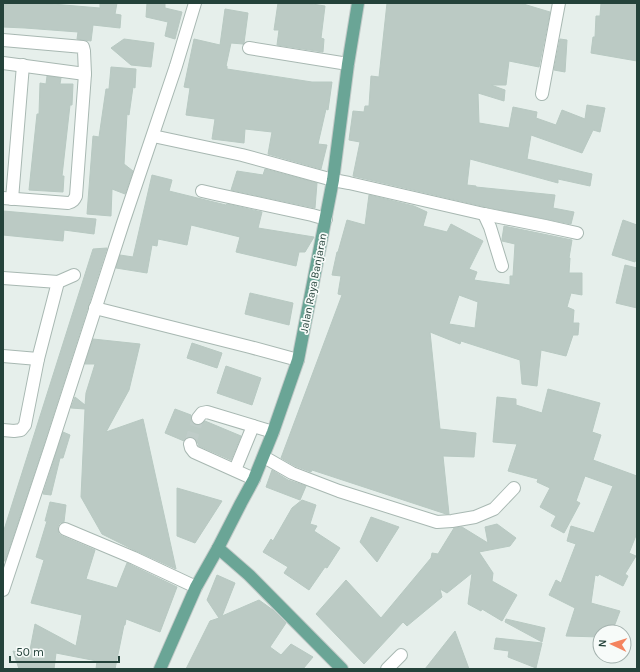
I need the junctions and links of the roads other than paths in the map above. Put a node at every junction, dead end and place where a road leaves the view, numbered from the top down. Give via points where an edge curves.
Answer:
1 (195, 3) edge
2 (358, 3) edge
3 (559, 3) edge
4 (3, 40) edge
5 (249, 48) dead end
6 (3, 63) edge
7 (348, 64) junction
8 (23, 65) junction
9 (85, 74) junction
10 (542, 94) dead end
11 (152, 136) junction
12 (333, 180) junction
13 (202, 191) dead end
14 (8, 199) edge
15 (484, 214) junction
16 (326, 219) junction
17 (576, 233) dead end
18 (502, 266) dead end
19 (74, 275) dead end
20 (3, 278) edge
21 (58, 282) junction
22 (95, 308) junction
23 (3, 356) edge
24 (38, 359) junction
25 (298, 360) junction
26 (198, 418) dead end
27 (253, 426) junction
28 (3, 430) edge
29 (273, 432) junction
30 (190, 444) dead end
31 (264, 457) junction
32 (234, 470) junction
33 (254, 479) junction
34 (514, 488) dead end
35 (65, 529) dead end
36 (218, 548) junction
37 (196, 587) junction
38 (3, 590) edge
39 (401, 655) dead end
40 (160, 669) edge
41 (342, 669) edge
42 (387, 669) edge

1 - 11 street
2 - 7 main road, Jalan Raya Banjaran
3 - 10 street
4 - 9 street via 83,47
5 - 7 street
6 - 8 street
7 - 12 main road, Jalan Raya Banjaran
8 - 9 street
8 - 14 street
9 - 14 street via 74,200 68,203
11 - 12 street via 242,154
11 - 22 street
12 - 15 street
12 - 16 main road, Jalan Raya Banjaran
13 - 16 street
15 - 17 street
15 - 18 street
16 - 25 main road, Jalan Raya Banjaran
19 - 21 street
20 - 21 street
21 - 24 street
22 - 25 street
22 - 38 street
23 - 24 street
24 - 28 street via 25,424 21,430
25 - 29 main road, Jalan Raya Banjaran
26 - 27 street via 207,412
27 - 29 street
27 - 32 street
29 - 31 main road, Jalan Raya Banjaran
30 - 32 street via 194,452
31 - 33 main road, Jalan Raya Banjaran
31 - 34 street via 292,472 339,491 437,522 475,517 494,508
32 - 33 street
33 - 36 main road, Jalan Raya Banjaran
35 - 37 street
36 - 37 main road, Jalan Raya Banjaran
36 - 41 main road via 259,585
37 - 40 main road, Jalan Raya Banjaran
39 - 42 street

